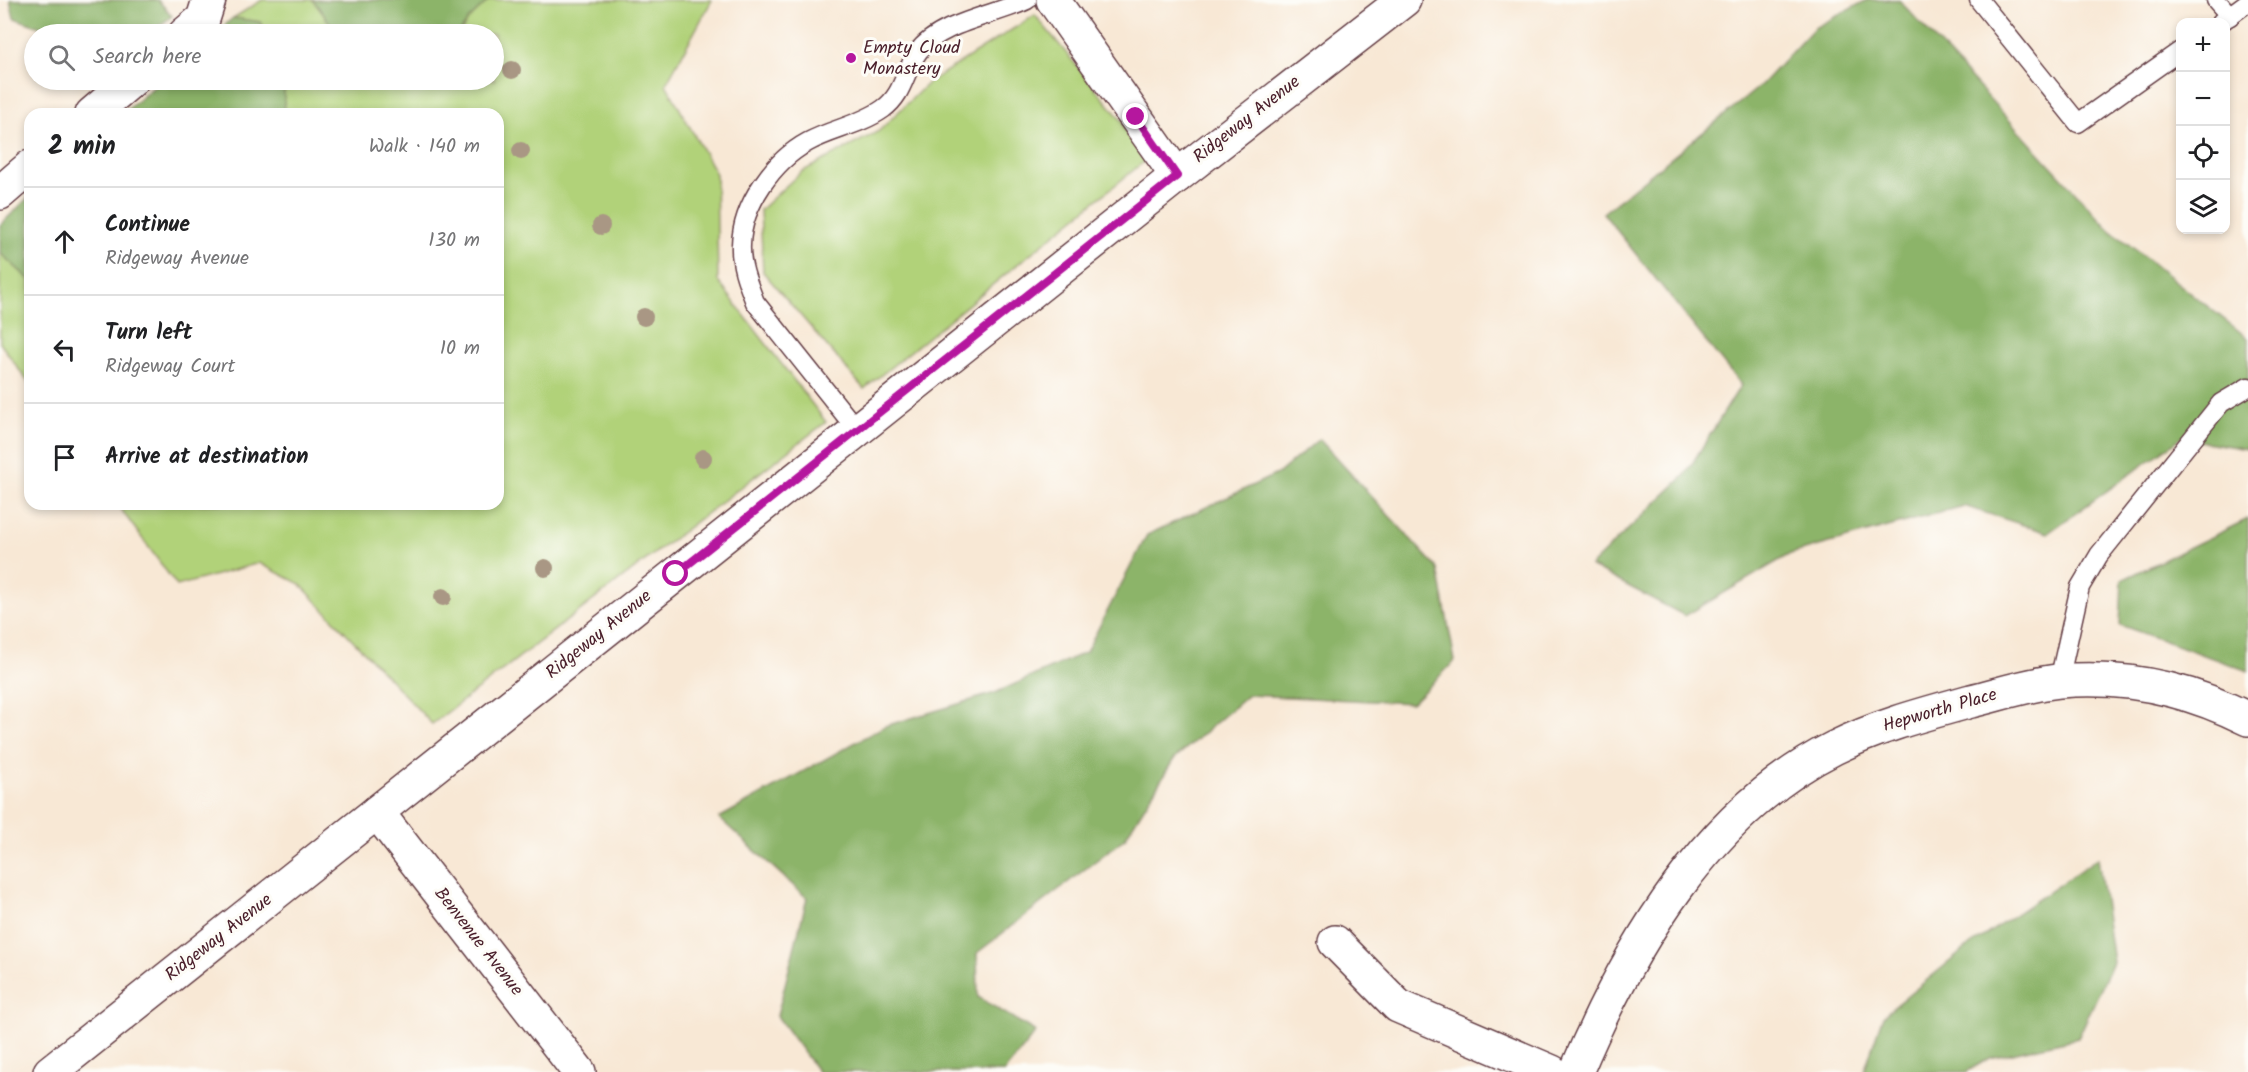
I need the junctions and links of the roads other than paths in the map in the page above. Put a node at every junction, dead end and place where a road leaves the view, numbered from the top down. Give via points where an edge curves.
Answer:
1 (209, 0) edge
2 (1028, 0) edge
3 (1053, 0) edge
4 (1404, 0) edge
5 (1979, 0) edge
6 (2216, 0) edge
7 (2248, 2) edge
8 (2225, 18) edge
9 (2227, 18) edge
10 (197, 24) edge
11 (2176, 54) edge
12 (120, 90) edge
13 (99, 108) edge
14 (24, 172) edge
15 (1177, 176) junction
16 (0, 193) edge
17 (2248, 387) edge
18 (857, 430) junction
19 (2059, 681) junction
20 (2248, 719) edge
21 (377, 812) junction
22 (1335, 942) dead end
23 (50, 1072) edge
24 (579, 1072) edge
25 (1552, 1072) edge
26 (1576, 1072) edge

1 - 10 street via 203,19
2 - 18 lane via 959,24 932,38 917,52 901,90 884,108 807,142 778,166 758,191 744,222 741,247 746,280 755,302
3 - 15 street
4 - 15 street, Ridgeway Avenue
5 - 11 lane via 2078,123
6 - 8 lane
7 - 9 lane
12 - 13 street
14 - 16 street
15 - 18 street, Ridgeway Avenue
17 - 19 lane via 2221,403 2099,555 2080,587
18 - 21 street, Ridgeway Avenue
19 - 20 street, Hepworth Place via 2116,681 2164,687 2214,702
19 - 26 street, Hepworth Place via 2016,688 1923,713 1833,749 1789,775 1711,844 1675,891 1600,1015
21 - 23 street, Ridgeway Avenue
21 - 24 street, Benvenue Avenue
22 - 25 street via 1398,1006

